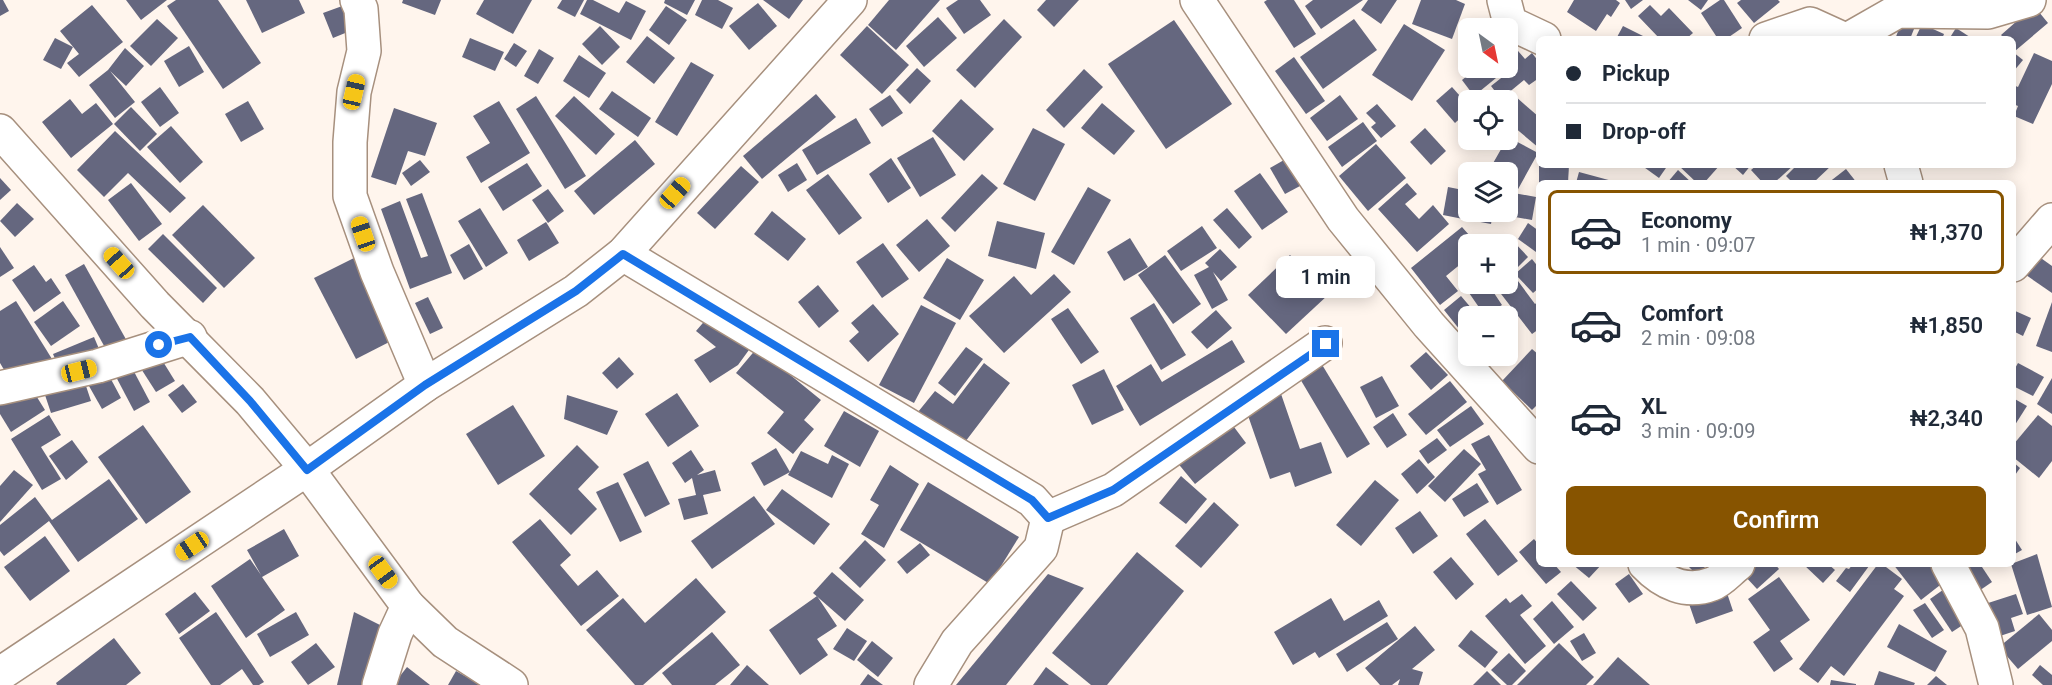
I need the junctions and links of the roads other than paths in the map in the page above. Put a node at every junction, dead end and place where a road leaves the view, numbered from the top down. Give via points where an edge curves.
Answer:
1 (357, 0) edge
2 (850, 0) edge
3 (1197, 0) edge
4 (1504, 0) edge
5 (2029, 0) edge
6 (1538, 36) edge
7 (1775, 36) edge
8 (1836, 36) edge
9 (1854, 36) edge
10 (0, 131) edge
11 (2052, 220) edge
12 (623, 254) junction
13 (2016, 262) edge
14 (190, 337) junction
15 (1326, 344) dead end
16 (425, 385) junction
17 (0, 388) edge
18 (1536, 444) edge
19 (307, 470) junction
20 (1048, 518) junction
21 (1648, 567) edge
22 (1734, 567) edge
23 (1950, 567) edge
24 (408, 606) junction
25 (0, 674) edge
26 (379, 685) edge
27 (512, 685) edge
28 (931, 685) edge
29 (1996, 685) edge

1 - 16 street via 364,51 354,92 350,196
2 - 12 street
3 - 18 street via 1343,219 1429,325
4 - 6 street via 1510,23
5 - 9 street via 1988,12 1898,11
7 - 8 street via 1810,24
10 - 14 street via 155,305
11 - 13 street
12 - 16 street via 576,291
12 - 20 street via 1032,500
14 - 17 street via 98,366
14 - 19 street
15 - 20 street via 1113,490
16 - 19 street
19 - 24 street
19 - 25 street
20 - 28 street via 1041,548 957,642
21 - 22 street via 1658,578 1686,589 1713,584
23 - 29 street via 1982,628
24 - 26 street
24 - 27 street via 445,642

